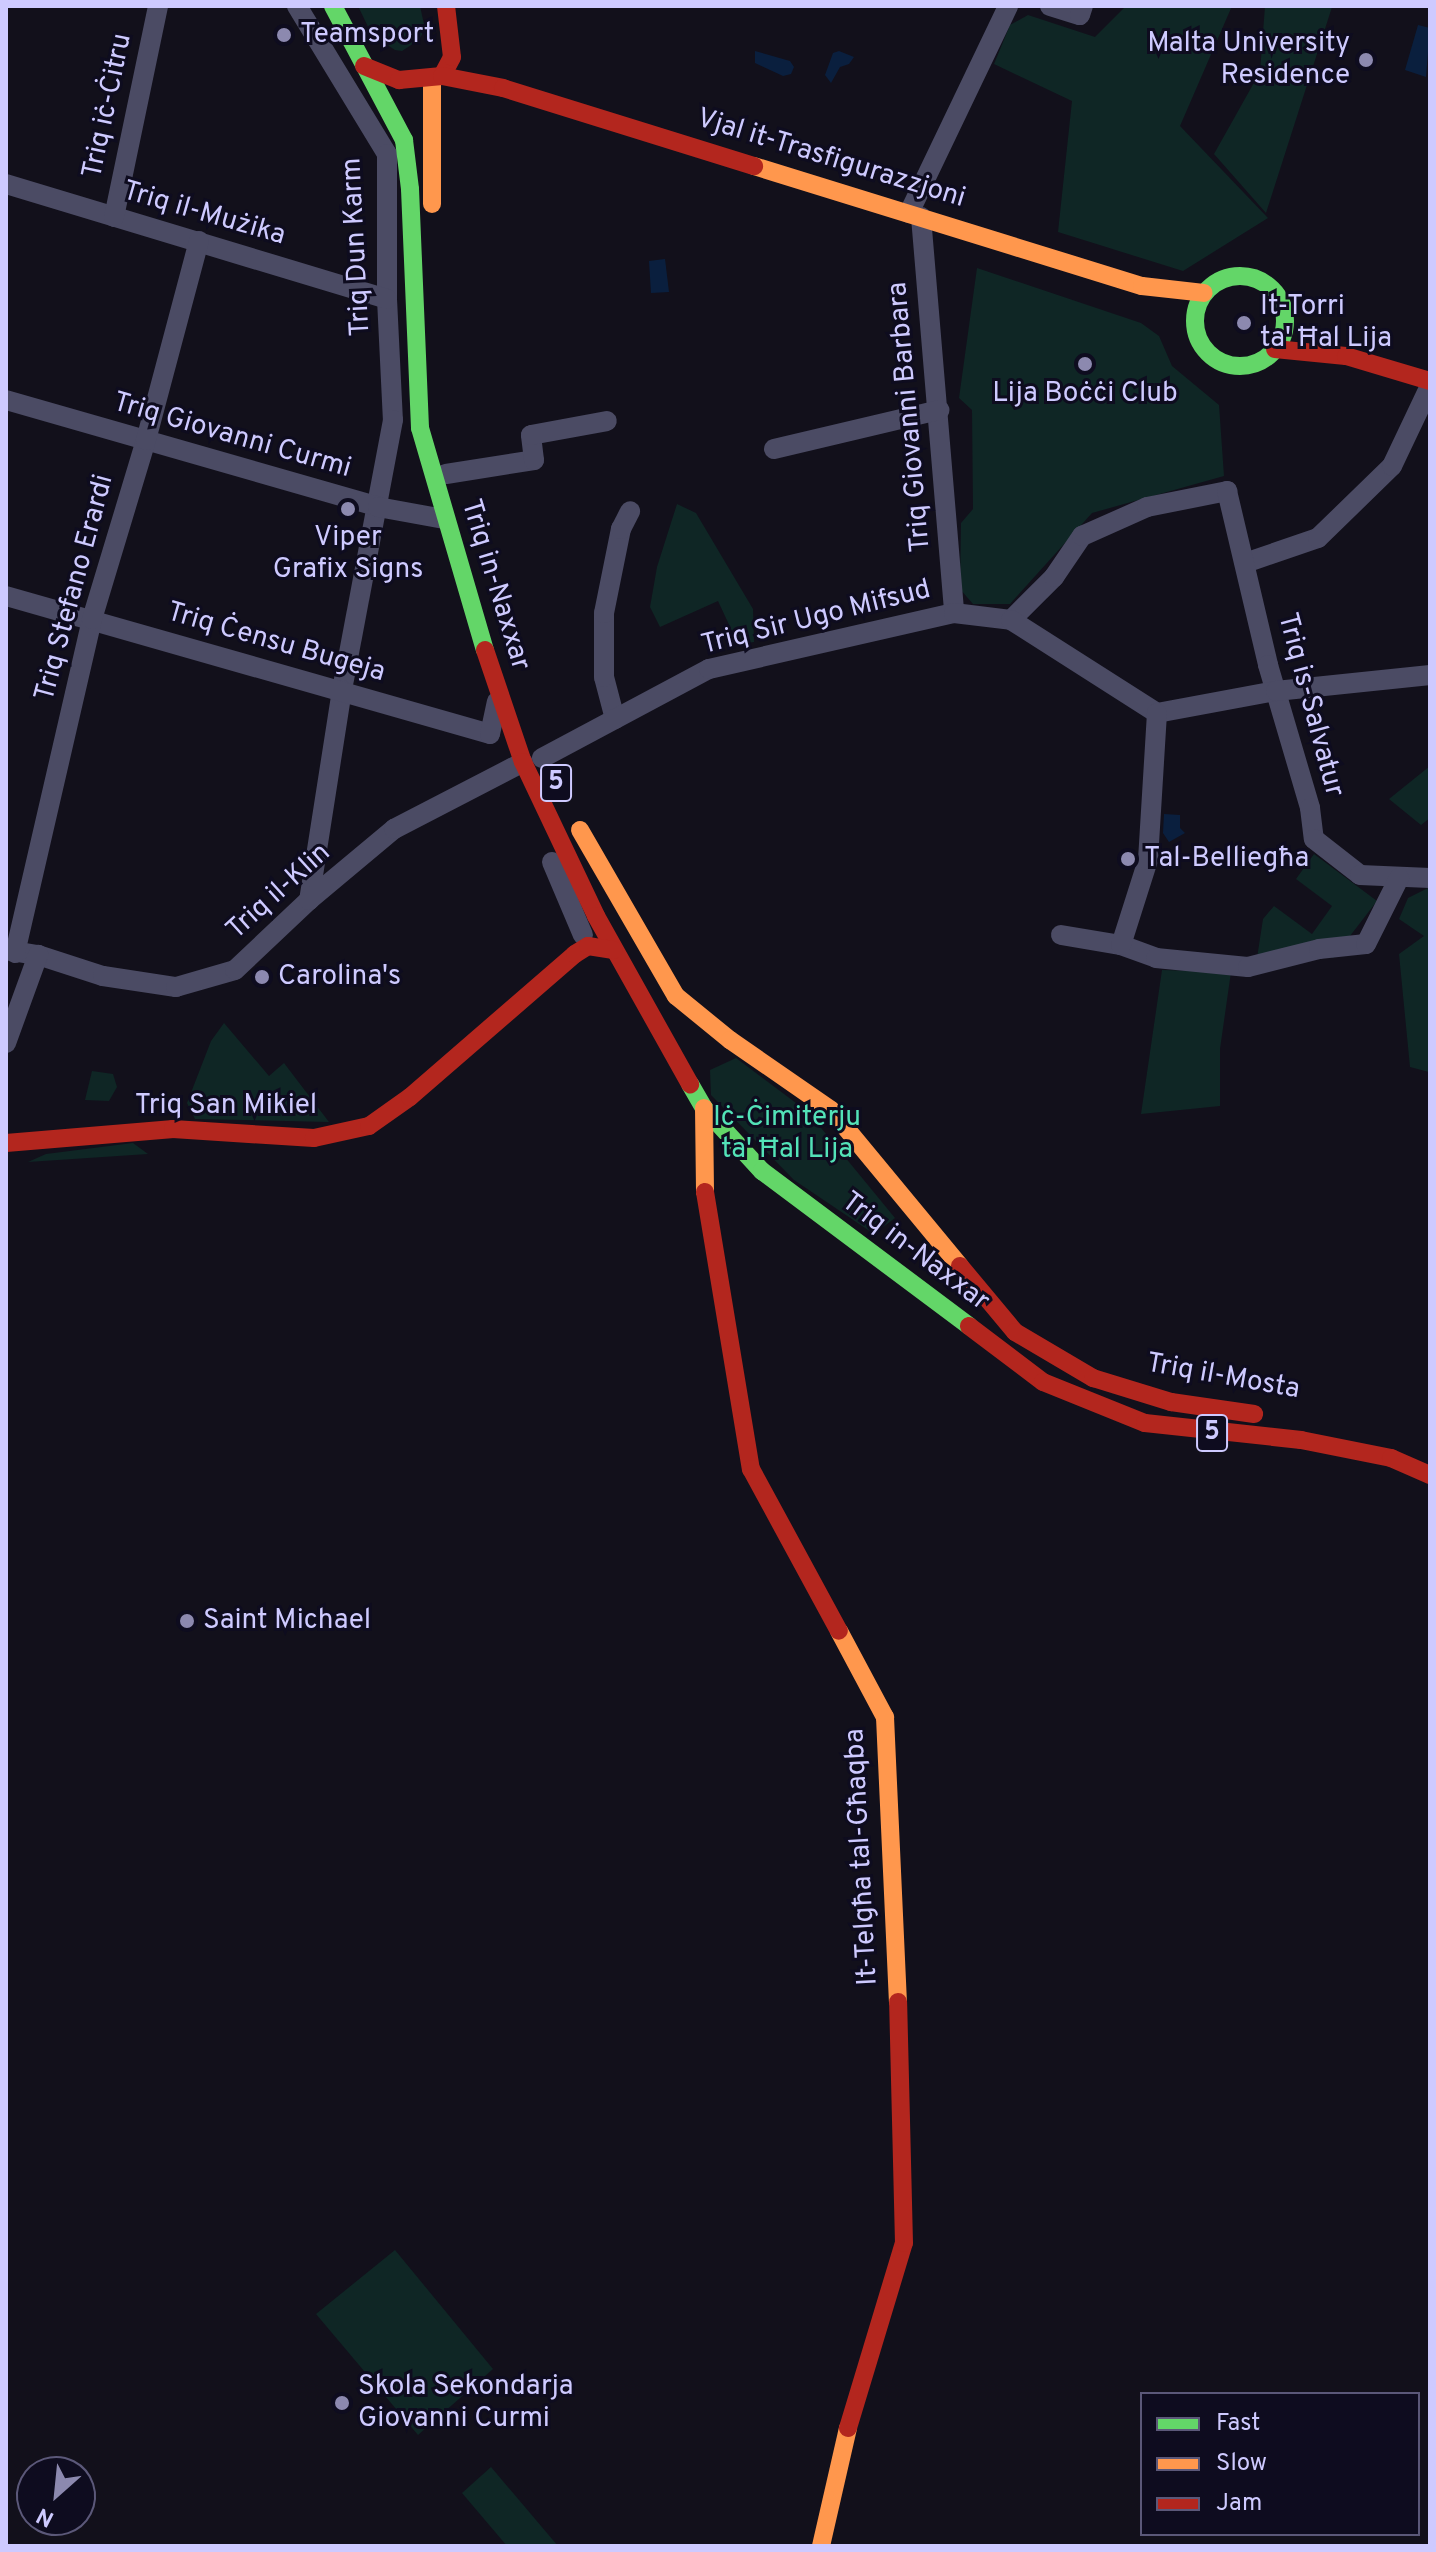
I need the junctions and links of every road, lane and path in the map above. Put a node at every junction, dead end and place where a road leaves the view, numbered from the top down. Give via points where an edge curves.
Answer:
1 (158, 6) edge
2 (297, 6) edge
3 (309, 6) edge
4 (333, 6) edge
5 (446, 6) edge
6 (1008, 6) edge
7 (1050, 6) edge
8 (1081, 11) edge
9 (451, 28) junction
10 (364, 66) junction
11 (437, 77) junction
12 (503, 88) junction
13 (6, 184) edge
14 (410, 189) junction
15 (915, 215) junction
16 (114, 217) junction
17 (432, 220) dead end
18 (199, 241) junction
19 (1142, 286) junction
20 (1204, 293) junction
21 (434, 296) dead end
22 (387, 299) junction
23 (1285, 316) junction
24 (1195, 322) junction
25 (1275, 349) junction
26 (1346, 356) junction
27 (437, 371) dead end
28 (1430, 383) edge
29 (6, 400) edge
30 (939, 410) junction
31 (607, 421) dead end
32 (146, 440) junction
33 (444, 445) dead end
34 (774, 449) dead end
35 (446, 474) junction
36 (378, 507) junction
37 (630, 511) dead end
38 (444, 519) junction
39 (1245, 563) junction
40 (6, 596) edge
41 (954, 613) junction
42 (92, 619) junction
43 (1011, 620) junction
44 (1430, 675) edge
45 (342, 690) junction
46 (1276, 691) junction
47 (499, 693) junction
48 (1157, 713) junction
49 (615, 719) junction
50 (490, 734) junction
51 (525, 763) junction
52 (554, 780) dead end
53 (573, 817) dead end
54 (1399, 878) junction
55 (1430, 878) edge
56 (309, 900) junction
57 (596, 916) junction
58 (1061, 935) dead end
59 (579, 945) junction
60 (1121, 945) junction
61 (614, 950) junction
62 (11, 951) edge
63 (38, 955) junction
64 (730, 1040) junction
65 (6, 1043) edge
66 (707, 1044) dead end
67 (692, 1060) dead end
68 (693, 1088) junction
69 (704, 1108) junction
70 (6, 1143) edge
71 (762, 1171) junction
72 (705, 1192) junction
73 (913, 1211) junction
74 (916, 1238) dead end
75 (903, 1253) dead end
76 (881, 1261) junction
77 (1015, 1332) joint
78 (1006, 1356) joint
79 (1279, 1417) dead end
80 (1430, 1475) edge
81 (821, 2546) edge

1 - 16 street, Triq iċ-Ċitru
2 - 22 street, Triq Dun Karm via 387,154
3 - 14 main road via 395,146
4 - 10 main road, Triq in-Naxxar / 5
5 - 9 main road
6 - 15 street
7 - 8 street
9 - 11 main road via 452,57
9 - 12 main road, Vjal it-Trasfigurazzjoni via 470,58
10 - 11 main road via 399,80
10 - 14 main road, Triq in-Naxxar / 5 via 404,140
11 - 12 main road, Vjal it-Trasfigurazzjoni
11 - 17 main road
12 - 15 main road, Vjal it-Trasfigurazzjoni
13 - 16 street, Triq il-Mużika
14 - 38 main road, Triq in-Naxxar / 5 via 420,428
15 - 19 main road, Vjal it-Trasfigurazzjoni
15 - 30 street, Triq Giovanni Barbara
16 - 18 street, Triq il-Mużika
18 - 22 street, Triq il-Mużika
18 - 32 street, Triq Stefano Erardi
19 - 20 main road, Vjal it-Trasfigurazzjoni
19 - 24 main road, Vjal it-Trasfigurazzjoni
20 - 23 main road, Vjal it-Trasfigurazzjoni via 1230,277 1257,279 1273,290
20 - 24 main road
21 - 27 main road
22 - 36 street, Triq Dun Karm via 393,420
23 - 25 main road
23 - 26 main road, Vjal it-Trasfigurazzjoni
24 - 25 main road, Vjal it-Trasfigurazzjoni via 1205,349 1228,364 1257,363
25 - 26 main road, Vjal it-Trasfigurazzjoni
26 - 28 main road, Vjal it-Trasfigurazzjoni
28 - 39 street via 1392,466 1318,538
29 - 32 street, Triq Giovanni Curmi
30 - 34 street
30 - 41 street, Triq Giovanni Barbara
31 - 35 street via 531,435 534,460
32 - 36 street, Triq Giovanni Curmi
32 - 42 street, Triq Stefano Erardi
33 - 35 main road, Triq in-Naxxar / 5
35 - 51 main road, Triq in-Naxxar / 5
36 - 38 street, Triq Giovanni Curmi
36 - 45 street, Triq Dun Karm
37 - 49 street via 621,529 604,613 604,677
38 - 47 main road, Triq in-Naxxar / 5
39 - 43 street, Triq is-Salvatur via 1227,491 1147,507 1082,536 1054,577
39 - 46 street, Triq is-Salvatur
40 - 42 street, Triq Ċensu Bugeja
41 - 43 street, Triq Sir Ugo Mifsud
41 - 49 street, Triq Sir Ugo Mifsud via 709,669
42 - 45 street, Triq Ċensu Bugeja
42 - 62 street, Triq Stefano Erardi
43 - 48 street, Triq Sir Ugo Mifsud
44 - 46 street
45 - 50 street, Triq Ċensu Bugeja
45 - 56 street, Triq Dun Karm
46 - 48 street
46 - 54 street, Triq is-Salvatur via 1314,839 1360,875
47 - 50 street
47 - 51 main road, Triq in-Naxxar / 5
48 - 60 street via 1148,860
49 - 51 street, Triq Sir Ugo Mifsud
50 - 51 street, Triq in-Naxxar
51 - 52 main road, Triq in-Naxxar / 5
51 - 56 street, Triq il-Klin via 394,829
51 - 57 main road, Triq in-Naxxar / 5
51 - 59 street, Triq in-Naxxar
53 - 64 main road, Triq in-Naxxar / 5 via 676,996
54 - 55 street, Triq is-Salvatur
54 - 60 street via 1366,944 1319,949 1248,967 1156,958
56 - 63 street, Triq il-Klin via 235,970 176,987 103,976
57 - 59 main road, Triq San Mikiel
57 - 61 main road, Triq in-Naxxar / 5
58 - 60 street
59 - 61 main road
59 - 70 main road, Triq San Mikiel via 410,1097 369,1126 314,1138 173,1129
61 - 68 main road, Triq in-Naxxar / 5
62 - 63 street, Triq il-Klin
63 - 65 street
64 - 66 main road via 713,1038
64 - 73 main road, Triq in-Naxxar / 5 via 831,1110
67 - 68 main road, Triq in-Naxxar
68 - 69 main road, Triq in-Naxxar / 5
69 - 71 main road, Triq in-Naxxar / 5
69 - 72 main road, It-Telgħa tal-Għaqba
71 - 72 main road via 728,1173
71 - 76 main road, Triq in-Naxxar / 5
72 - 81 main road, It-Telgħa tal-Għaqba via 751,1469 885,1717 904,2243 856,2394
73 - 74 main road
73 - 77 main road, Triq in-Naxxar / 5
75 - 76 main road
76 - 78 main road, Triq in-Naxxar / 5
77 - 79 main road, Triq il-Mosta / 5 via 1093,1378 1171,1402
78 - 80 main road, Triq il-Mosta / 5 via 1043,1382 1145,1423 1301,1440 1391,1458

